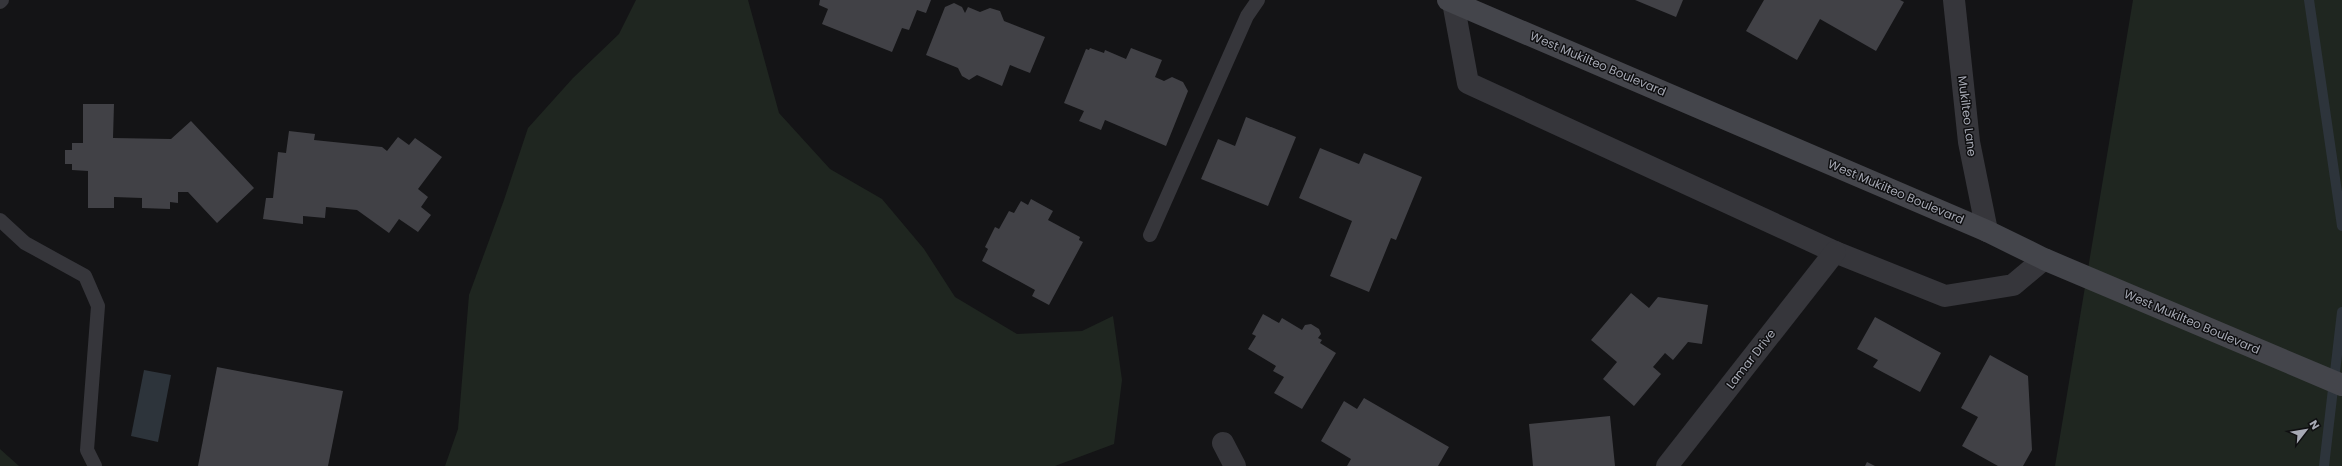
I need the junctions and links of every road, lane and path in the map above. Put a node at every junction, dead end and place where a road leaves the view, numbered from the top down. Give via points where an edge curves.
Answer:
1 (1258, 0) edge
2 (1954, 0) edge
3 (1450, 1) edge
4 (0, 220) edge
5 (1988, 231) junction
6 (1150, 235) dead end
7 (1835, 252) junction
8 (2044, 259) junction
9 (2342, 385) edge
10 (1223, 442) dead end
11 (95, 466) edge
12 (1235, 466) edge
13 (1667, 466) edge

1 - 6 lane via 1247,16
2 - 5 street, Mukilteo Lane via 1969,142
3 - 5 main road, West Mukilteo Boulevard
3 - 7 street via 1468,83
4 - 11 lane via 25,243 85,276 98,306 87,450
5 - 8 main road, West Mukilteo Boulevard
7 - 8 street via 1945,296 2013,285
7 - 13 street, Lamar Drive
8 - 9 main road, West Mukilteo Boulevard
10 - 12 street

